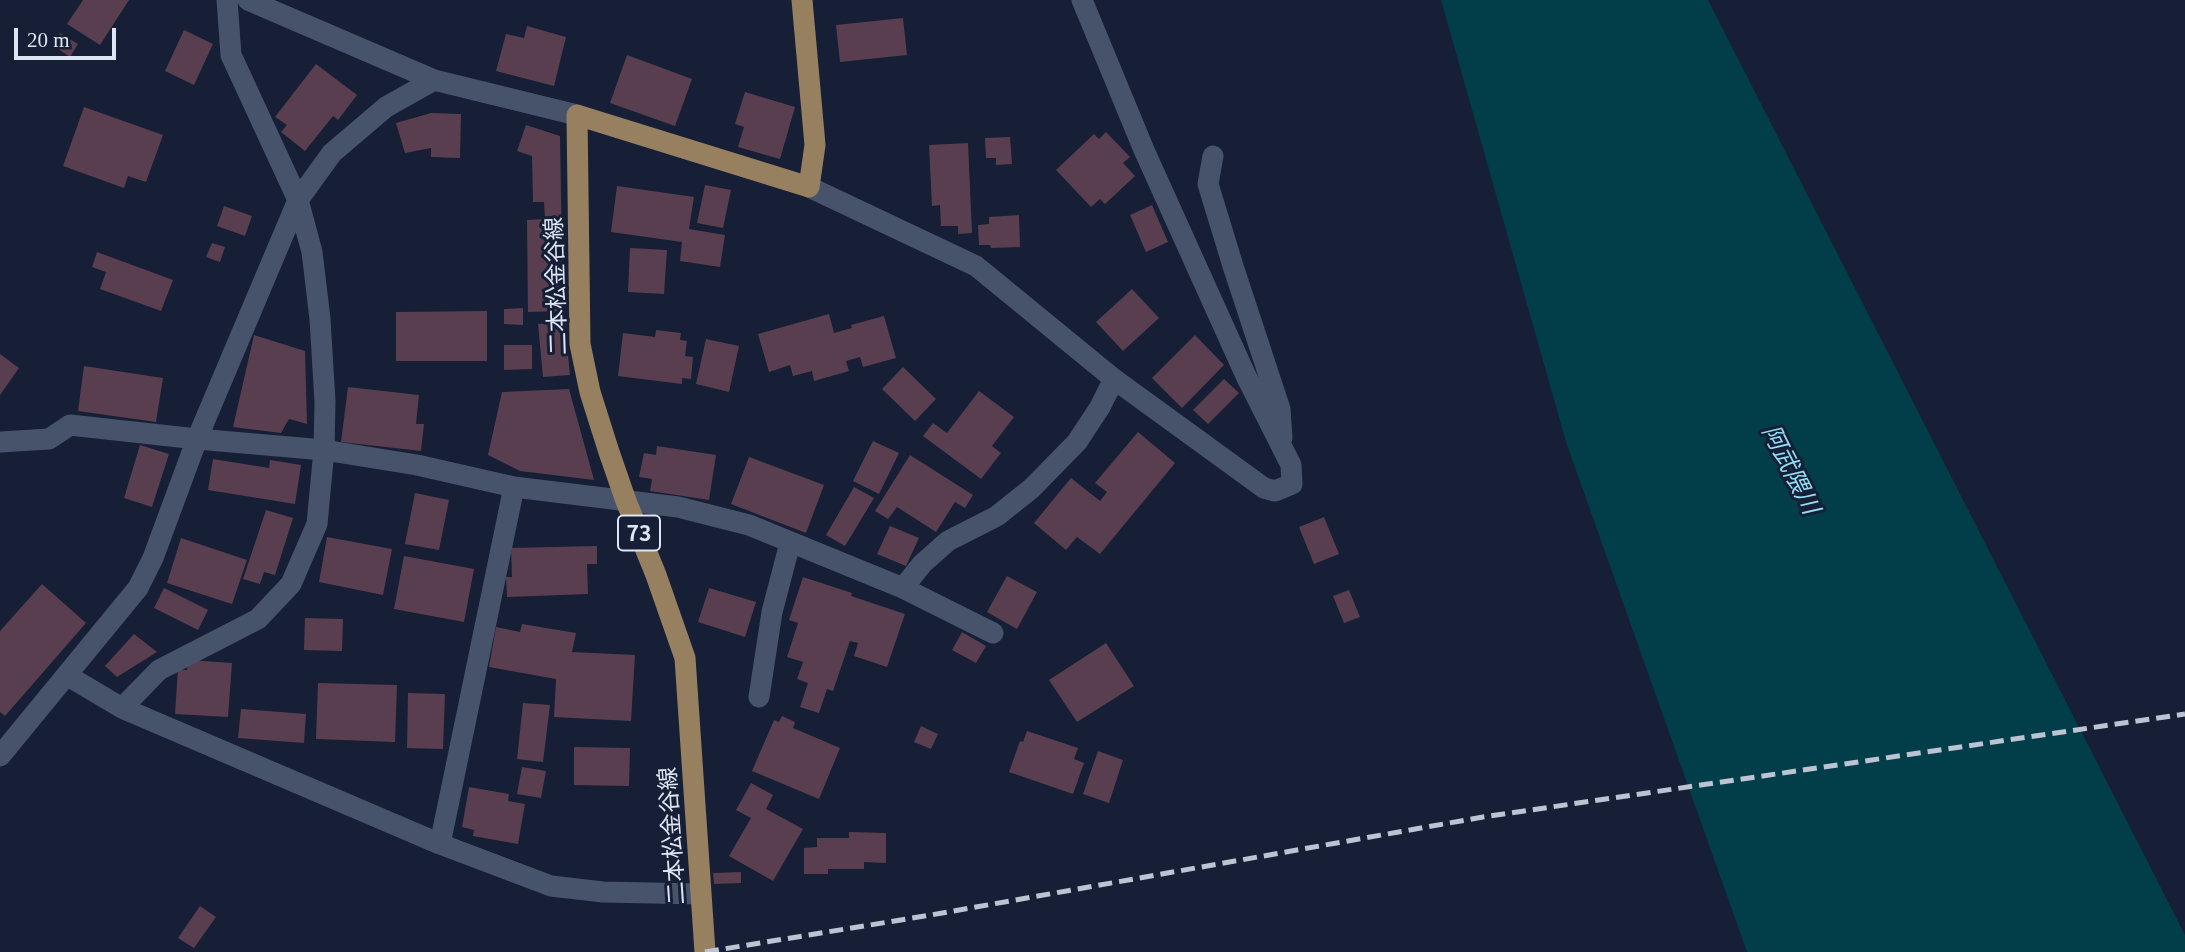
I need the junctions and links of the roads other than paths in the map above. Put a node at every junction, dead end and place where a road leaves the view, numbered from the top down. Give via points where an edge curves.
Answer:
1 (227, 0) edge
2 (247, 0) edge
3 (802, 0) edge
4 (1082, 0) edge
5 (434, 80) junction
6 (577, 115) junction
7 (1213, 156) dead end
8 (809, 187) junction
9 (298, 200) junction
10 (1114, 379) junction
11 (197, 439) junction
12 (0, 442) edge
13 (1283, 447) junction
14 (324, 450) junction
15 (514, 487) junction
16 (626, 501) junction
17 (790, 543) junction
18 (903, 588) junction
19 (993, 633) dead end
20 (68, 676) junction
21 (759, 697) dead end
22 (122, 708) junction
23 (0, 756) edge
24 (440, 844) junction
25 (700, 894) junction
26 (705, 952) edge

1 - 9 street via 231,55
2 - 5 street
3 - 8 main road via 815,145
4 - 13 street via 1246,376
5 - 6 street
5 - 9 street via 386,107 332,153
6 - 8 main road
6 - 16 main road, 二本松金谷線 / 73 via 580,344 590,392
7 - 13 street via 1208,184 1280,409
8 - 10 street via 976,266
9 - 11 street
9 - 14 street via 312,252 320,319
10 - 13 street via 1264,488 1275,491 1292,484 1291,465
10 - 18 street via 1077,442 1032,488 997,516 948,541
11 - 12 street via 70,425 49,439
11 - 14 street
11 - 20 street via 138,588
14 - 15 street
14 - 22 street via 317,524 291,584 258,618 159,670
15 - 16 street
15 - 24 street
16 - 17 street via 678,507 748,525
16 - 25 main road, 二本松金谷線 / 73 via 685,658
17 - 18 street
17 - 21 street via 772,612
18 - 19 street
20 - 22 street
20 - 23 street
22 - 24 street
24 - 25 street via 551,886
25 - 26 main road, 二本松金谷線 / 73

